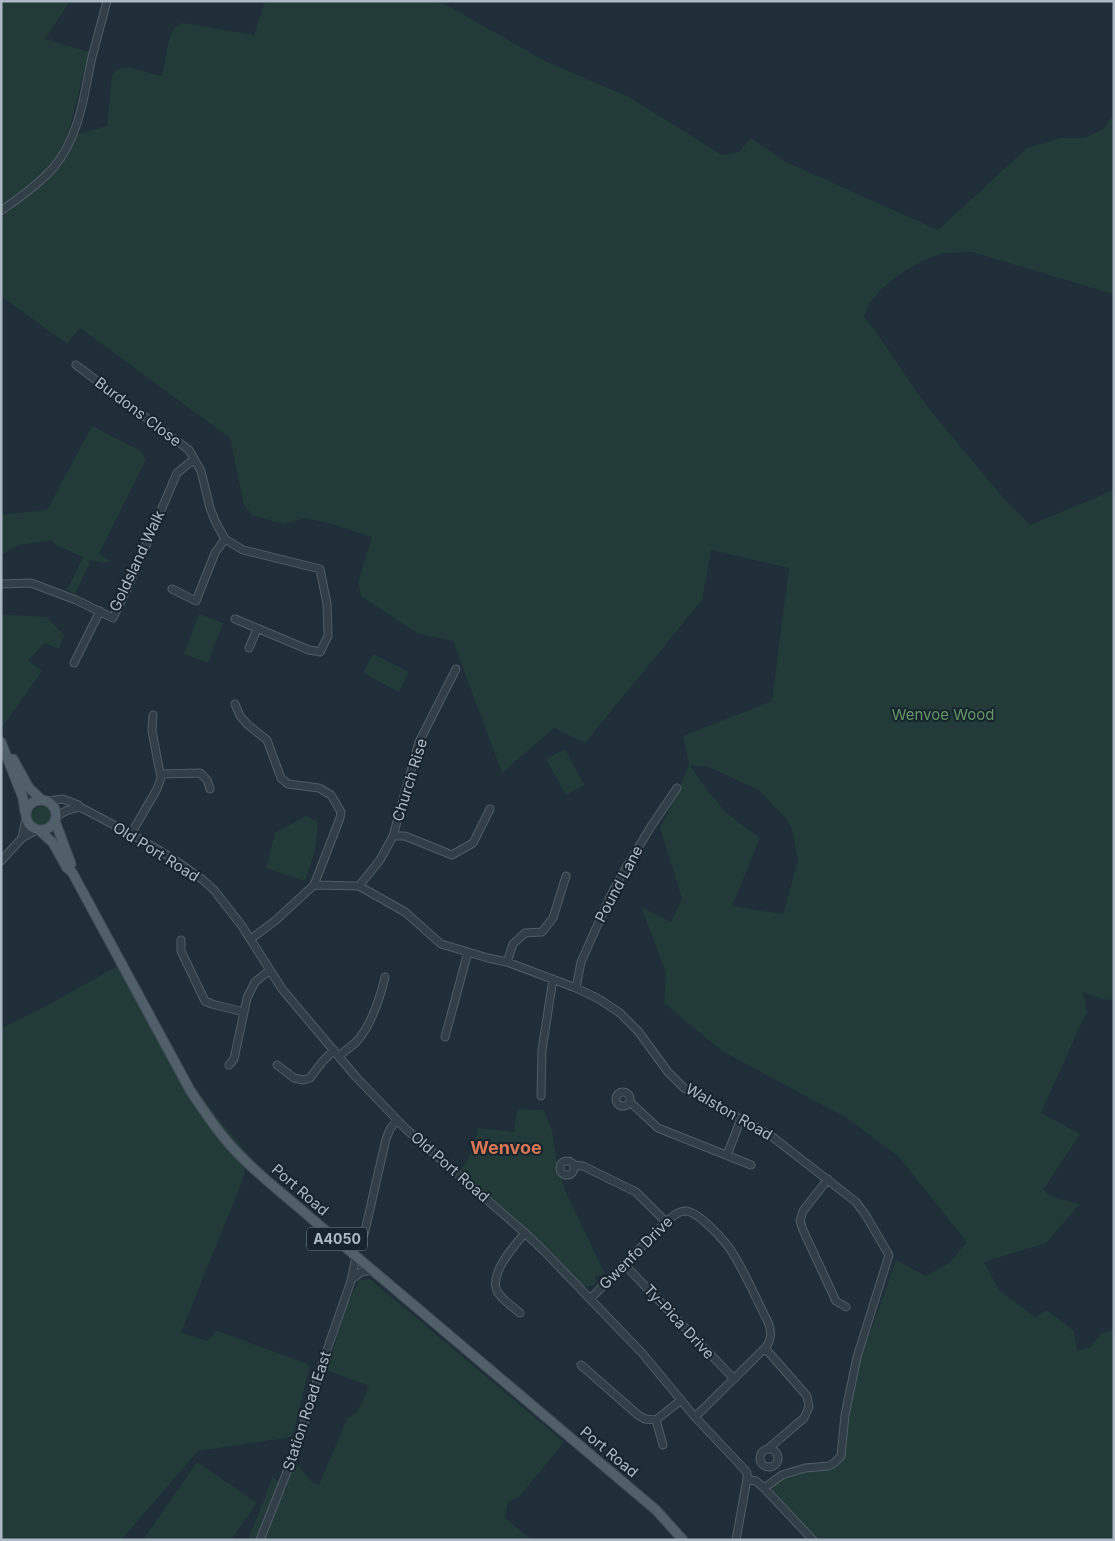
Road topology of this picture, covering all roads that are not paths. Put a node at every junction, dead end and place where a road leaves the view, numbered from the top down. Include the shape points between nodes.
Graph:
1 (107, 1) edge
2 (1, 211) edge
3 (76, 364) dead end
4 (194, 459) junction
5 (225, 539) junction
6 (1, 584) edge
7 (172, 589) dead end
8 (100, 611) junction
9 (235, 619) dead end
10 (258, 629) junction
11 (249, 648) dead end
12 (74, 662) dead end
13 (456, 669) dead end
14 (235, 704) dead end
15 (153, 714) dead end
16 (1, 742) edge
17 (6, 751) junction
18 (161, 774) junction
19 (677, 788) dead end
20 (210, 789) dead end
21 (45, 800) junction
22 (80, 808) junction
23 (490, 809) dead end
24 (26, 817) junction
25 (56, 820) junction
26 (38, 830) junction
27 (131, 834) junction
28 (393, 836) junction
29 (22, 838) junction
30 (1, 862) edge
31 (72, 872) junction
32 (566, 876) dead end
33 (314, 885) junction
34 (359, 886) junction
35 (251, 939) junction
36 (181, 940) dead end
37 (468, 952) junction
38 (507, 962) junction
39 (269, 971) junction
40 (385, 976) dead end
41 (553, 979) junction
42 (576, 988) junction
43 (243, 1012) junction
44 (444, 1037) dead end
45 (337, 1053) junction
46 (229, 1065) dead end
47 (277, 1065) dead end
48 (541, 1096) dead end
49 (630, 1102) dead end
50 (741, 1119) junction
51 (397, 1120) junction
52 (727, 1155) junction
53 (574, 1165) dead end
54 (751, 1165) dead end
55 (828, 1179) junction
56 (666, 1222) junction
57 (525, 1233) junction
58 (364, 1235) dead end
59 (356, 1256) junction
60 (624, 1264) junction
61 (373, 1270) junction
62 (351, 1281) junction
63 (590, 1299) junction
64 (846, 1307) dead end
65 (520, 1313) dead end
66 (765, 1348) junction
67 (581, 1365) dead end
68 (734, 1379) junction
69 (681, 1400) junction
70 (695, 1417) junction
71 (656, 1420) junction
72 (664, 1445) dead end
73 (769, 1448) dead end
74 (747, 1479) junction
75 (764, 1488) junction
76 (260, 1540) edge
77 (683, 1540) edge
78 (736, 1540) edge
79 (813, 1540) edge

1 - 2 street via 83,105 71,138 54,166 40,181
3 - 4 street, Burdons Close via 188,450
4 - 5 street, Burdons Close via 201,471 215,521
4 - 8 street, Goldsland Walk via 177,473 113,618
5 - 7 street via 215,553 196,601
5 - 10 street via 243,550 320,569 327,604 328,636 320,652
6 - 8 street, Goldsland Walk via 31,583
8 - 12 street
9 - 10 street
10 - 11 street
13 - 28 street, Church Rise via 420,742
14 - 33 street via 248,725 268,740 281,778 288,784 319,788 331,795 341,812
15 - 18 street via 152,731
16 - 17 main road, Port Road / A4050
17 - 21 main road, Port Road / A4050 via 29,788
17 - 24 main road, Port Road / A4050 via 23,798
18 - 20 street via 200,773
18 - 27 street via 157,789
19 - 42 street, Pound Lane via 610,897 581,962
21 - 22 street, Old Port Road via 63,800
21 - 24 main road via 29,805
21 - 25 main road, Port Road / A4050 via 55,808
22 - 25 street via 68,809
22 - 27 street, Old Port Road
23 - 28 street via 473,843 452,855 405,836
24 - 26 main road, Port Road / A4050 via 29,825
24 - 29 street
25 - 26 main road via 49,829
25 - 31 main road, Port Road / A4050
26 - 29 street
26 - 31 main road, Port Road / A4050 via 53,844
27 - 35 street, Old Port Road via 204,880
28 - 34 street, Church Rise via 380,860
29 - 30 street
31 - 59 main road, Port Road / A4050 via 206,1113 244,1158
32 - 38 street via 553,918 542,932 524,933 514,944
33 - 34 street, Walston Road
33 - 35 street
34 - 37 street, Walston Road via 405,912 441,944
35 - 39 street, Old Port Road
36 - 43 street via 181,951 205,1000
37 - 38 street, Walston Road
37 - 44 street
38 - 41 street, Walston Road
39 - 43 street via 255,982
39 - 45 street, Old Port Road
40 - 45 street via 368,1024 357,1040
41 - 42 street, Walston Road
41 - 48 street via 542,1050
42 - 50 street, Walston Road via 620,1013 638,1030 668,1072 684,1088
43 - 46 street via 234,1059
45 - 47 street via 322,1062 310,1078 303,1080 294,1078
45 - 51 street, Old Port Road
49 - 52 street via 658,1128
50 - 52 street
50 - 55 street, Walston Road via 770,1135
51 - 57 street, Old Port Road
51 - 58 street via 386,1139
52 - 54 street
53 - 56 street via 583,1166 636,1192
55 - 64 street via 803,1211 800,1221 836,1301
55 - 75 street, Walston Road via 860,1206 889,1255 857,1358 840,1456 834,1464 782,1475
56 - 60 street, Gwenfo Drive
56 - 66 street, Gwenfo Drive via 679,1212 694,1213 730,1250 770,1327 769,1342
57 - 63 street, Old Port Road
57 - 65 street via 500,1267 495,1285
59 - 61 main road, Port Road / A4050
59 - 62 street, Station Road East
60 - 63 street, Gwenfo Drive
60 - 68 street, Ty-Pica Drive
61 - 62 street via 361,1272
61 - 77 main road, Port Road / A4050 via 656,1510
62 - 76 street, Station Road East via 298,1444
63 - 69 street, Old Port Road
66 - 68 street
66 - 73 street via 807,1396 809,1407 804,1418
67 - 71 street via 638,1415
68 - 70 street
69 - 70 street, Old Port Road
69 - 71 street
70 - 74 street, Old Port Road via 747,1473
71 - 72 street
74 - 75 street, Old Port Road
74 - 78 street
75 - 79 street, Old Port Road

